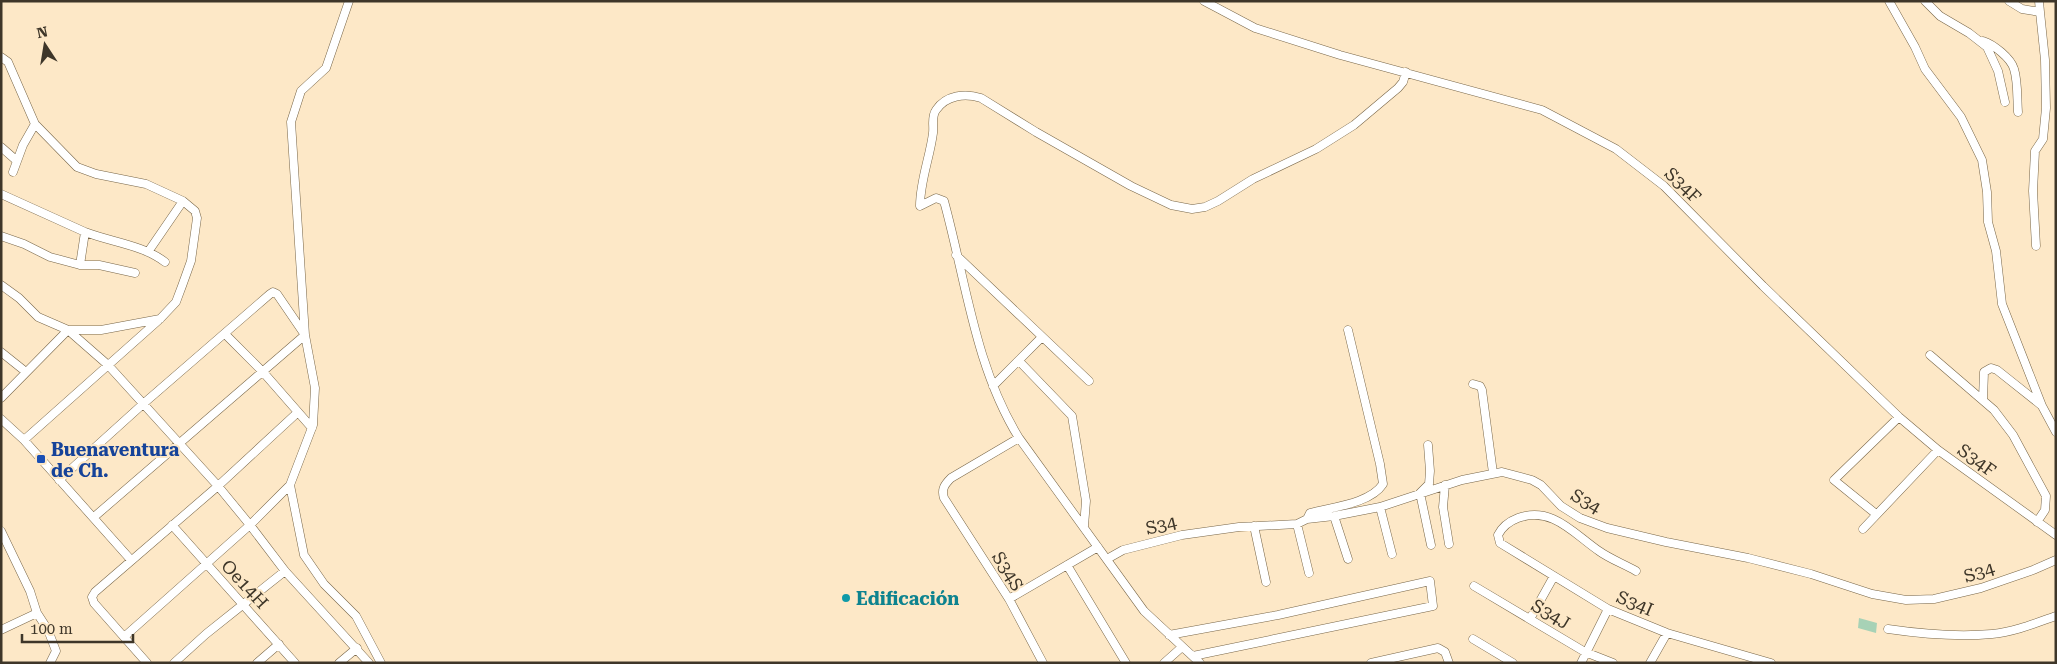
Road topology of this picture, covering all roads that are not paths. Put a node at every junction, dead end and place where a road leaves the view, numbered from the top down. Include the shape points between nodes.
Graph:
1 (350, 1) edge
2 (1204, 1) edge
3 (1888, 1) edge
4 (1926, 1) edge
5 (2008, 1) edge
6 (2039, 1) edge
7 (2040, 12) junction
8 (1978, 41) junction
9 (1, 57) edge
10 (1406, 72) junction
11 (2005, 102) dead end
12 (2018, 112) dead end
13 (35, 124) junction
14 (1, 147) edge
15 (17, 161) junction
16 (13, 172) dead end
17 (1, 194) edge
18 (183, 201) junction
19 (84, 232) junction
20 (1, 236) edge
21 (2036, 246) dead end
22 (148, 252) junction
23 (956, 255) junction
24 (165, 262) dead end
25 (80, 265) junction
26 (135, 273) dead end
27 (1, 285) edge
28 (160, 320) junction
29 (68, 330) junction
30 (1348, 330) dead end
31 (225, 334) junction
32 (305, 335) junction
33 (1042, 337) junction
34 (1, 352) edge
35 (1930, 355) dead end
36 (1019, 360) junction
37 (108, 365) junction
38 (26, 372) junction
39 (263, 372) junction
40 (1089, 381) dead end
41 (1473, 384) dead end
42 (993, 386) junction
43 (1, 398) edge
44 (1983, 399) junction
45 (143, 404) junction
46 (2042, 406) junction
47 (297, 413) junction
48 (1898, 418) junction
49 (1, 420) edge
50 (312, 428) junction
51 (2056, 432) edge
52 (1019, 438) junction
53 (24, 440) junction
54 (179, 444) junction
55 (1428, 445) dead end
56 (1938, 450) junction
57 (1493, 473) junction
58 (60, 480) junction
59 (290, 485) junction
60 (1445, 485) junction
61 (218, 486) junction
62 (1420, 493) junction
63 (1380, 507) junction
64 (1876, 514) junction
65 (1334, 516) junction
66 (94, 517) junction
67 (1307, 519) junction
68 (2037, 522) junction
69 (1297, 524) junction
70 (172, 525) junction
71 (250, 525) junction
72 (1084, 526) junction
73 (1254, 526) junction
74 (1863, 529) dead end
75 (1, 531) edge
76 (2056, 535) edge
77 (1449, 544) dead end
78 (1431, 545) dead end
79 (1098, 547) junction
80 (1392, 554) dead end
81 (1107, 559) junction
82 (1348, 559) dead end
83 (131, 560) junction
84 (2056, 560) edge
85 (206, 564) junction
86 (1067, 565) junction
87 (1636, 571) dead end
88 (284, 572) junction
89 (1309, 573) dead end
90 (1554, 576) junction
91 (1266, 582) dead end
92 (1474, 586) dead end
93 (1009, 600) junction
94 (244, 604) junction
95 (1608, 609) junction
96 (37, 613) junction
97 (2056, 616) edge
98 (1530, 619) junction
99 (1888, 629) dead end
100 (1, 630) edge
101 (1667, 633) junction
102 (1169, 635) junction
103 (124, 637) junction
104 (1473, 639) dead end
105 (279, 644) junction
106 (1182, 646) junction
107 (357, 648) junction
108 (1585, 652) junction
109 (1193, 656) junction
110 (50, 663) edge
111 (147, 663) edge
112 (174, 663) edge
113 (257, 663) edge
114 (295, 663) edge
115 (340, 663) edge
116 (369, 663) edge
117 (381, 663) edge
118 (1042, 663) edge
119 (1126, 663) edge
120 (1164, 663) edge
121 (1200, 663) edge
122 (1371, 663) edge
123 (1449, 663) edge
124 (1513, 663) edge
125 (1581, 663) edge
126 (1613, 663) edge
127 (1650, 663) edge
128 (1770, 663) edge

1 - 32 street via 326,68 301,90 291,122
2 - 10 street, S34F via 1255,28
3 - 46 street via 1925,69 1961,117 1982,160 1988,222 1996,251 2002,304
4 - 8 street via 1940,16
5 - 7 street via 2022,9
6 - 7 street
7 - 21 street via 2046,108 2043,139 2035,151
8 - 11 street via 1986,47 1998,71
8 - 12 street via 1990,43 2014,68
9 - 13 street via 8,62
10 - 23 street via 1404,82 1354,125 1218,201 1192,209 1171,205 1131,186 981,98 964,95 949,99 934,112 920,206 936,198 944,202
10 - 48 street, S34F via 1542,110 1616,149 1664,186
13 - 15 street
13 - 18 street via 77,166 96,174 146,184
14 - 15 street
15 - 16 street
17 - 19 street
18 - 22 street
18 - 28 street via 198,218 192,254 176,302
19 - 22 street
19 - 25 street
20 - 25 street via 50,257
22 - 24 street
23 - 33 street
23 - 42 street
25 - 26 street via 99,265
27 - 29 street via 38,317
28 - 29 street via 101,330
28 - 37 street
29 - 37 street
29 - 38 street
30 - 67 street via 1383,484 1363,498 1337,508 1310,513
31 - 32 street via 273,292
31 - 39 street
31 - 45 street
32 - 39 street
32 - 50 street via 314,388
33 - 36 street
33 - 40 street
34 - 38 street
35 - 44 street
36 - 42 street
36 - 72 street via 1072,416 1086,501
37 - 45 street
37 - 53 street
38 - 43 street
39 - 47 street
39 - 54 street
41 - 57 street via 1482,390
42 - 52 street
44 - 46 street via 1984,372 1991,368
44 - 68 street via 2013,435 2044,493 2046,508
45 - 54 street
45 - 58 street
46 - 51 street
47 - 50 street
47 - 61 street
48 - 56 street, S34F
48 - 64 street via 1834,480
49 - 53 street
50 - 59 street
52 - 72 street
52 - 93 street, S34S via 951,478 944,486 944,498
53 - 58 street
54 - 61 street
54 - 66 street
55 - 62 street via 1428,484
56 - 64 street
56 - 68 street, S34F
57 - 60 street, S34
57 - 84 street, S34 via 1509,473 1532,480 1561,506 1580,518 1607,528 1748,558 1900,599 1927,600 1949,596 2026,573
58 - 66 street
59 - 71 street
59 - 117 street via 304,555 324,584 356,616
60 - 62 street, S34
60 - 77 street via 1443,508
61 - 70 street
61 - 71 street
62 - 63 street, S34
62 - 78 street
63 - 65 street, S34
63 - 80 street
64 - 74 street
65 - 67 street, S34
65 - 82 street
66 - 83 street
67 - 69 street, S34
68 - 76 street, S34F
69 - 73 street, S34
69 - 89 street
70 - 83 street
70 - 85 street, Oe14H
71 - 85 street
71 - 88 street
72 - 79 street
73 - 81 street, S34 via 1182,535 1122,550
73 - 91 street
75 - 96 street
79 - 81 street
79 - 86 street
81 - 102 street via 1144,611
83 - 103 street via 92,597
85 - 94 street, Oe14H
85 - 103 street
86 - 93 street
86 - 119 street
87 - 90 street, S34I via 1605,555 1548,515 1514,520 1499,532 1500,543
88 - 94 street
88 - 107 street
90 - 95 street, S34I
90 - 98 street
92 - 98 street, S34J
93 - 118 street, S34S
94 - 105 street, Oe14H
94 - 112 street
95 - 101 street, S34I
95 - 108 street
96 - 100 street
96 - 110 street via 56,650
97 - 99 street via 1993,634 1925,634
98 - 108 street, S34J
101 - 127 street
101 - 128 street, S34I
102 - 106 street
102 - 109 street via 1430,581 1433,606
103 - 111 street
104 - 124 street
105 - 113 street
105 - 114 street, Oe14H
106 - 109 street
106 - 120 street
107 - 115 street
107 - 116 street
108 - 125 street
108 - 126 street, S34J
109 - 121 street
122 - 123 street via 1438,648 1445,652

